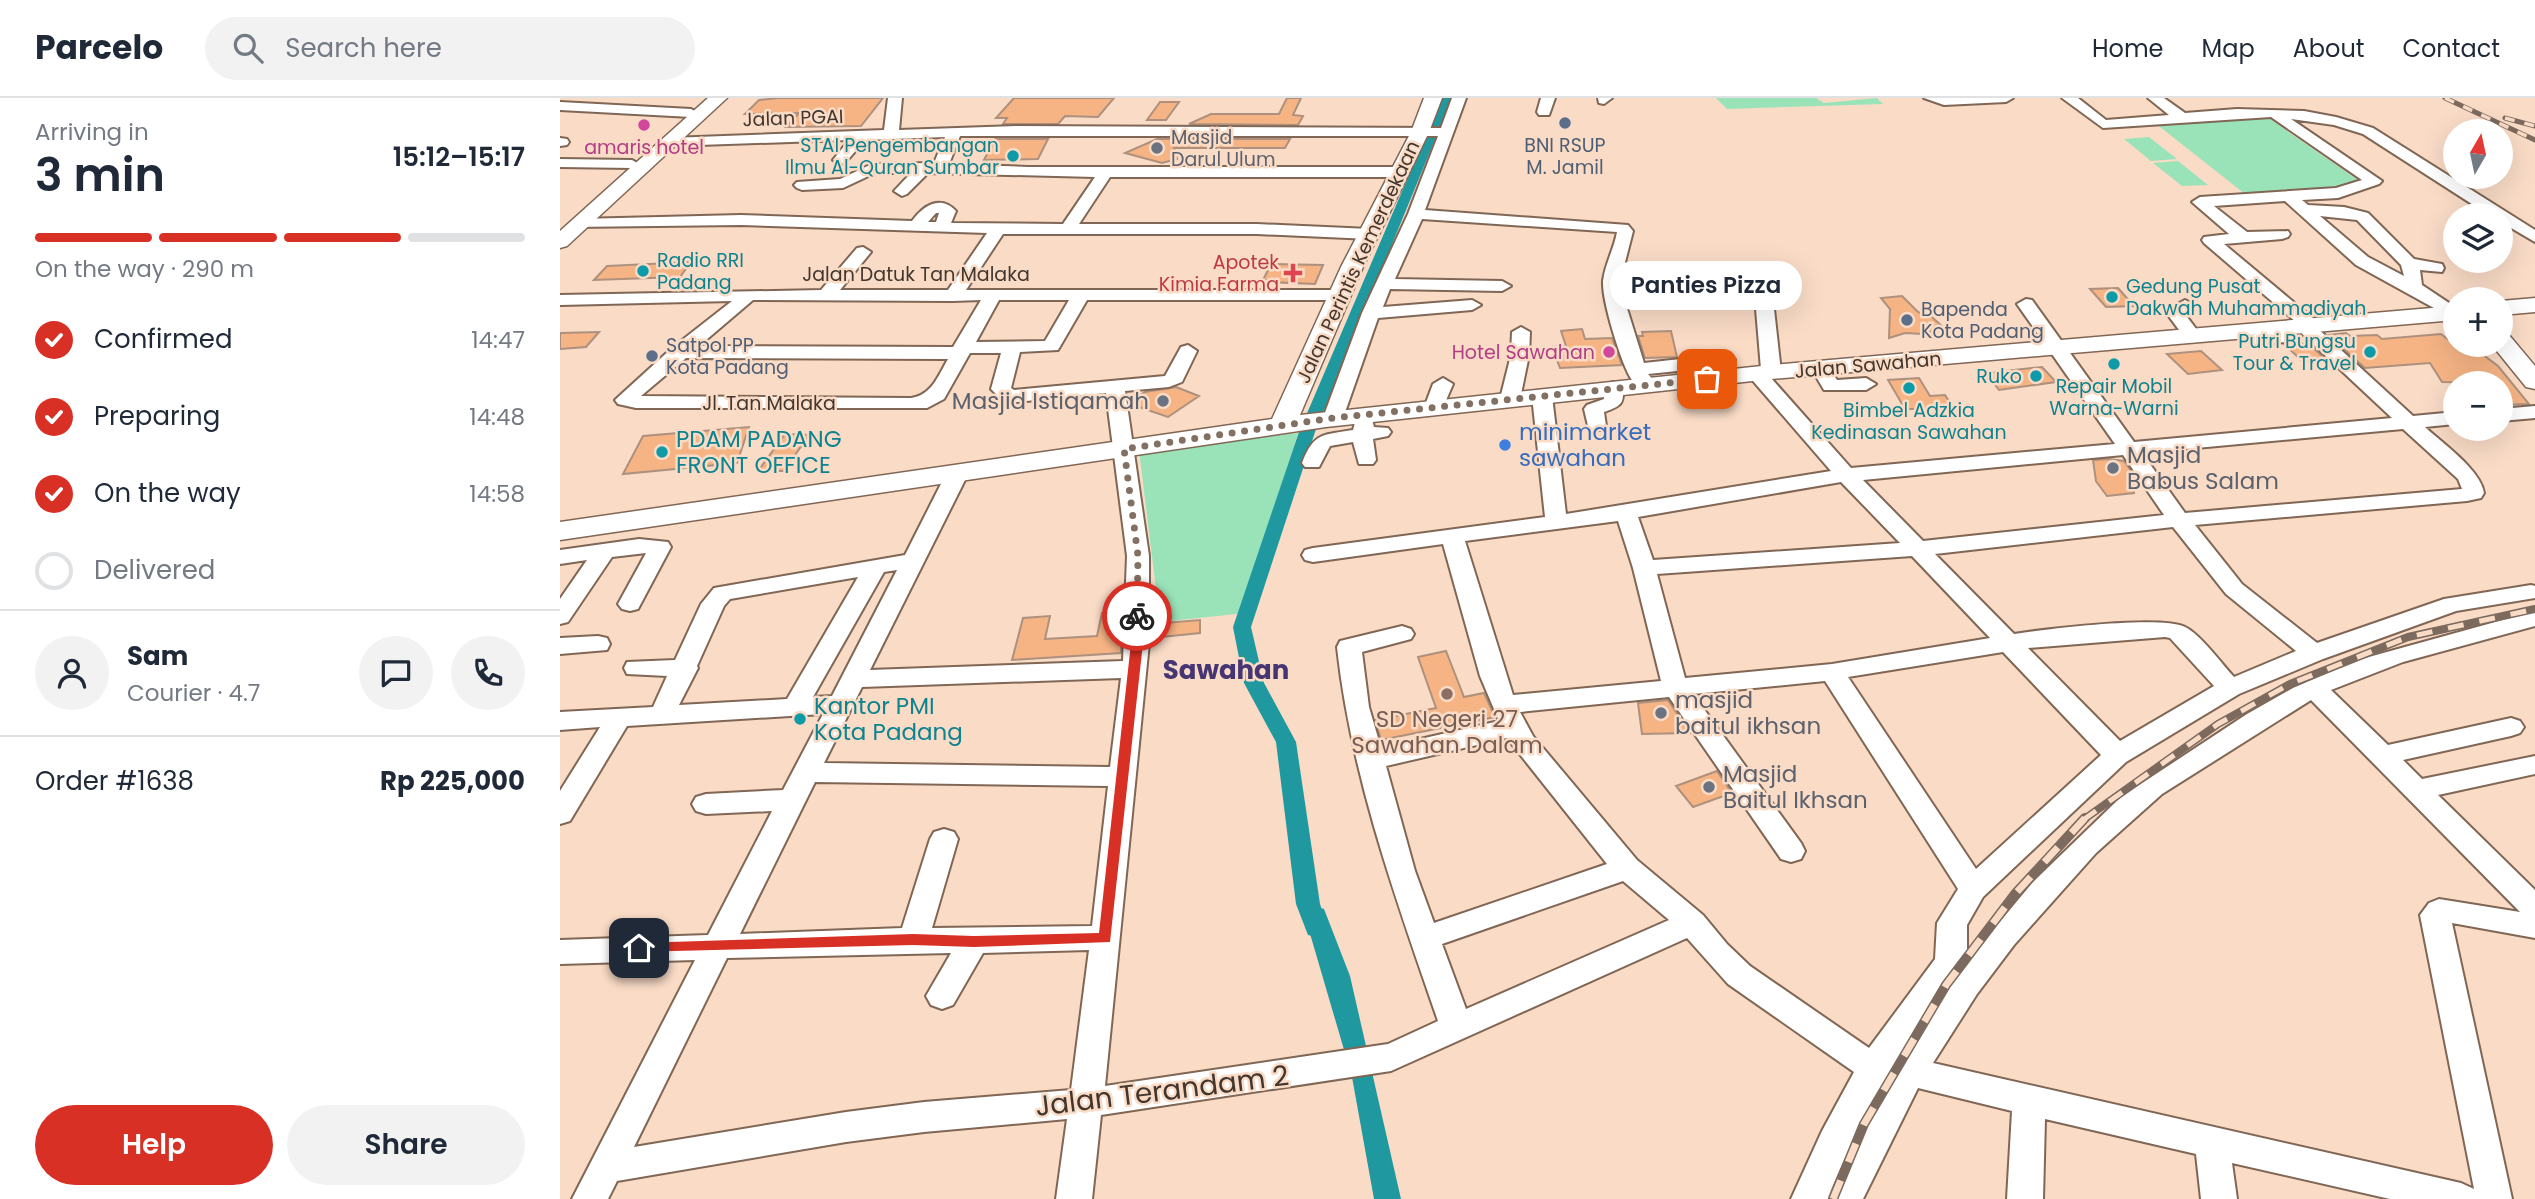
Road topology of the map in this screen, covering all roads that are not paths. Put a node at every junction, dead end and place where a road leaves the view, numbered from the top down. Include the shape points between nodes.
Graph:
1 (718, 98) edge
2 (895, 98) edge
3 (1433, 98) edge
4 (1459, 98) edge
5 (1931, 98) edge
6 (1999, 98) edge
7 (2006, 98) edge
8 (2069, 98) edge
9 (2155, 98) edge
10 (2250, 98) edge
11 (698, 105) edge
12 (560, 106) edge
13 (2273, 113) junction
14 (2184, 119) junction
15 (954, 132) junction
16 (891, 134) junction
17 (1432, 134) junction
18 (861, 135) junction
19 (670, 142) junction
20 (839, 160) dead end
21 (560, 163) edge
22 (632, 164) junction
23 (932, 168) junction
24 (1106, 171) junction
25 (1399, 172) junction
26 (576, 178) dead end
27 (615, 178) junction
28 (802, 185) dead end
29 (2287, 195) junction
30 (2482, 203) edge
31 (765, 205) dead end
32 (2304, 210) junction
33 (1416, 214) junction
34 (781, 218) dead end
35 (744, 219) junction
36 (1371, 222) junction
37 (2513, 223) edge
38 (887, 225) junction
39 (569, 226) edge
40 (1068, 228) junction
41 (999, 229) junction
42 (1210, 229) junction
43 (1346, 232) junction
44 (2282, 234) dead end
45 (1309, 237) dead end
46 (2243, 237) junction
47 (2535, 237) edge
48 (560, 242) edge
49 (1201, 244) dead end
50 (2395, 247) junction
51 (2346, 248) junction
52 (863, 252) dead end
53 (2409, 263) junction
54 (2436, 268) dead end
55 (1386, 284) junction
56 (1502, 286) dead end
57 (2413, 287) junction
58 (749, 295) junction
59 (826, 295) junction
60 (993, 295) junction
61 (1081, 295) junction
62 (1340, 295) junction
63 (953, 296) junction
64 (560, 300) edge
65 (1472, 304) dead end
66 (2026, 304) dead end
67 (2185, 305) dead end
68 (2535, 305) edge
69 (2443, 307) edge
70 (2513, 307) edge
71 (1765, 309) dead end
72 (2443, 315) edge
73 (1370, 319) junction
74 (2300, 329) junction
75 (1521, 332) dead end
76 (2190, 334) junction
77 (2058, 347) junction
78 (1012, 348) junction
79 (961, 351) junction
80 (1188, 351) dead end
81 (679, 352) junction
82 (2513, 355) edge
83 (1726, 360) dead end
84 (1820, 368) junction
85 (1764, 373) junction
86 (1642, 377) junction
87 (2535, 382) edge
88 (1443, 384) dead end
89 (1866, 384) dead end
90 (1115, 386) junction
91 (1613, 388) junction
92 (1542, 396) junction
93 (1510, 399) junction
94 (1434, 408) junction
95 (2535, 412) edge
96 (2513, 414) edge
97 (1329, 419) junction
98 (2443, 419) edge
99 (2407, 422) junction
100 (1287, 425) junction
101 (1596, 426) dead end
102 (1369, 427) junction
103 (2129, 448) junction
104 (1124, 449) junction
105 (1366, 460) dead end
106 (1312, 463) dead end
107 (957, 474) junction
108 (1846, 475) junction
109 (1626, 513) junction
110 (2179, 520) junction
111 (1556, 521) junction
112 (560, 531) edge
113 (1452, 535) junction
114 (1916, 549) junction
115 (605, 550) junction
116 (1313, 555) dead end
117 (560, 557) edge
118 (914, 560) junction
119 (874, 567) junction
120 (1644, 568) junction
121 (630, 604) dead end
122 (2533, 605) edge
123 (560, 617) edge
124 (1402, 634) dead end
125 (2009, 643) junction
126 (598, 644) dead end
127 (560, 646) edge
128 (2314, 653) junction
129 (636, 668) dead end
130 (686, 668) junction
131 (1132, 669) junction
132 (1832, 672) junction
133 (1675, 687) junction
134 (2230, 688) junction
135 (2314, 688) junction
136 (847, 691) junction
137 (795, 707) junction
138 (662, 715) junction
139 (619, 716) junction
140 (1509, 716) junction
141 (560, 721) edge
142 (2511, 727) dead end
143 (2117, 755) junction
144 (2381, 756) junction
145 (1370, 760) junction
146 (2535, 765) edge
147 (806, 772) junction
148 (1123, 777) junction
149 (2414, 790) junction
150 (791, 800) junction
151 (706, 804) dead end
152 (560, 814) edge
153 (944, 839) dead end
154 (1791, 850) dead end
155 (1627, 868) junction
156 (1973, 889) junction
157 (2535, 908) edge
158 (1692, 923) junction
159 (2535, 926) edge
160 (1105, 938) junction
161 (1424, 938) junction
162 (913, 940) junction
163 (974, 942) junction
164 (719, 945) junction
165 (560, 952) edge
166 (942, 996) dead end
167 (1457, 1029) junction
168 (1873, 1068) junction
169 (1911, 1072) junction
170 (2029, 1101) junction
171 (1087, 1103) junction
172 (2212, 1142) junction
173 (606, 1167) junction
174 (590, 1199) edge
175 (1074, 1199) edge
176 (1809, 1199) edge
177 (1845, 1199) edge
178 (2025, 1199) edge
179 (2218, 1199) edge
180 (2460, 1199) edge
181 (2494, 1199) edge

1 - 19 main road
2 - 16 street
3 - 17 main road, Jalan Perintis Kemerdekaan
4 - 17 street
5 - 6 street
6 - 7 street
8 - 14 street via 2103,124
9 - 14 street
10 - 13 street
11 - 12 street
11 - 22 main road
13 - 14 street
13 - 29 street via 2374,181 2338,193
13 - 30 street via 2350,124 2368,131
15 - 16 street, Jalan PGAI
15 - 17 street, Jalan PGAI via 1251,138
15 - 23 street
16 - 18 street, Jalan PGAI
17 - 25 main road, Jalan Perintis Kemerdekaan
17 - 33 street
18 - 19 street, Jalan PGAI
18 - 20 street
19 - 39 main road
21 - 22 street
22 - 27 main road
23 - 24 street
23 - 28 street via 872,169 843,183
23 - 38 street via 902,196
24 - 25 street
24 - 40 street
25 - 36 main road, Jalan Perintis Kemerdekaan
26 - 27 street
27 - 39 main road
29 - 32 street
29 - 46 street via 2200,202
31 - 35 street
32 - 50 street via 2358,214
32 - 51 street
33 - 55 street
33 - 86 street via 1622,228 1624,239 1612,280 1614,297
34 - 35 street
35 - 38 street
35 - 39 street
36 - 43 street
36 - 62 main road, Jalan Perintis Kemerdekaan
37 - 47 street
38 - 41 street
39 - 48 main road
40 - 41 street
40 - 42 street via 1157,222
41 - 63 street
42 - 43 street
42 - 49 street
43 - 45 street via 1339,238
44 - 46 street
46 - 74 street via 2210,240
50 - 51 street
50 - 53 street
51 - 57 street
52 - 59 street
53 - 54 street
53 - 57 street
55 - 56 street
55 - 73 street
57 - 69 street
58 - 59 street, Jalan Datuk Tan Malaka
58 - 64 street, Jalan Datuk Tan Malaka
58 - 81 street, Jl. Tan Malaka
59 - 63 street, Jalan Datuk Tan Malaka
60 - 61 street, Jalan Datuk Tan Malaka
60 - 63 street, Jalan Datuk Tan Malaka
60 - 79 street, Jl. Tan Malaka
61 - 62 street, Jalan Datuk Tan Malaka
61 - 78 street via 1054,344
62 - 100 main road, Jalan Perintis Kemerdekaan
65 - 73 street via 1451,307 1446,320 1433,326
66 - 77 street
67 - 76 street via 2174,311
68 - 70 main road
71 - 85 street
72 - 74 main road, Jalan Sawahan
73 - 97 street
74 - 76 main road, Jalan Sawahan via 2246,339
74 - 99 street
75 - 93 street
76 - 77 main road, Jalan Sawahan
77 - 84 main road, Jalan Sawahan
77 - 103 street
78 - 79 street
78 - 90 street via 1002,389 1008,395
79 - 81 street
79 - 81 street, Jl. Tan Malaka via 937,395 920,404 625,400
80 - 90 street via 1172,380
82 - 87 main road
83 - 86 street
84 - 85 main road, Jalan Sawahan
84 - 89 street via 1831,386
85 - 86 main road, Jalan Sawahan
85 - 108 street
86 - 91 main road, Jalan Sawahan
88 - 94 street
90 - 104 street
91 - 92 main road, Jalan Sawahan
91 - 101 street via 1614,402 1594,410
92 - 93 main road, Jalan Sawahan
92 - 111 street
93 - 94 main road, Jalan Sawahan
94 - 102 main road, Jalan Sawahan
95 - 96 street
97 - 100 main road, Jalan Sawahan
97 - 102 main road, Jalan Sawahan
98 - 99 street
99 - 103 street
99 - 110 street via 2465,475 2473,493
100 - 104 main road, Jalan Sawahan
102 - 105 street
102 - 106 street via 1324,442
103 - 108 street
103 - 110 street
104 - 107 main road, Jalan Sawahan
104 - 131 street via 1138,556 1137,643
107 - 112 main road, Jalan Sawahan
107 - 118 street
108 - 109 street
108 - 114 street
109 - 111 street
109 - 120 street
110 - 114 street
110 - 128 street via 2234,589
111 - 113 street
113 - 116 street
113 - 140 street
114 - 120 street
114 - 125 street
115 - 117 street
115 - 121 street via 660,547
115 - 123 street
118 - 119 street
118 - 136 street
119 - 130 street via 722,593
119 - 137 street
120 - 133 street
122 - 128 street via 2452,604
122 - 135 street
124 - 145 street via 1349,647 1356,707
125 - 132 street
125 - 134 street via 2167,628 2179,633
125 - 143 street
126 - 127 street
128 - 134 street
129 - 130 street
130 - 138 street
131 - 136 street
131 - 148 street
132 - 133 street
132 - 156 street
133 - 140 street
133 - 154 street
134 - 143 street
135 - 144 street
135 - 169 street via 2158,783 2088,844 2003,934
136 - 137 street
136 - 147 street
137 - 138 street
138 - 139 street
139 - 141 street
139 - 152 street
140 - 145 street
140 - 155 street via 1522,741
142 - 144 street
143 - 156 street
144 - 149 street
145 - 161 street
146 - 149 street
147 - 148 street
147 - 150 street
148 - 160 street
149 - 157 street
150 - 151 street
150 - 164 street
153 - 162 street
155 - 158 street
155 - 161 street
156 - 168 street via 1952,923 1949,964
158 - 167 street, Jalan Terandam 2
158 - 168 street via 1739,975
159 - 181 street via 2448,911 2435,915
160 - 163 street
160 - 171 street
161 - 167 street
162 - 163 street
162 - 164 street
163 - 166 street
164 - 165 street
164 - 173 street
167 - 171 street, Jalan Terandam 2 via 1391,1057
168 - 176 street
169 - 170 street
169 - 177 street
170 - 172 street
170 - 178 street
171 - 173 street, Jalan Terandam 2 via 924,1116
171 - 175 street
172 - 179 street
172 - 180 street
173 - 174 street

